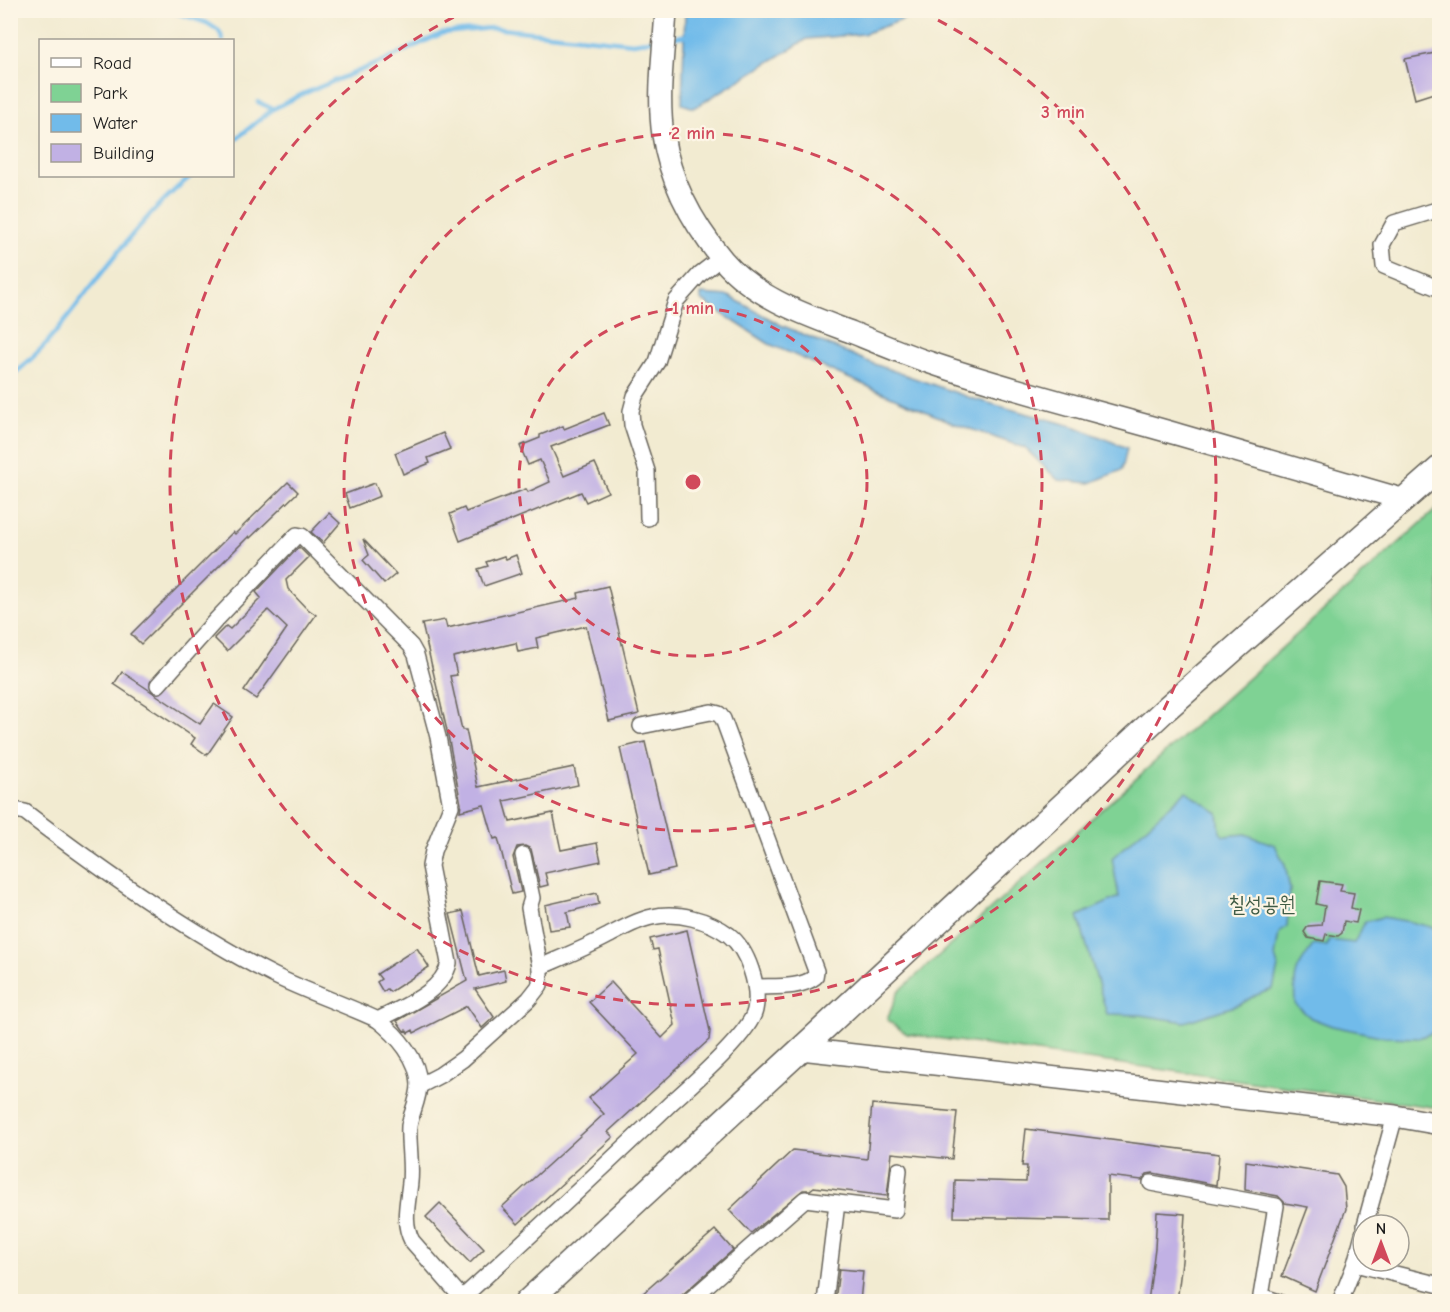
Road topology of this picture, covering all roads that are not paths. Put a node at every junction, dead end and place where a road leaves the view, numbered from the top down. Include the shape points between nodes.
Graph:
1 (666, 10) edge
2 (1440, 209) edge
3 (721, 258) junction
4 (1440, 289) edge
5 (1440, 468) edge
6 (1405, 500) junction
7 (648, 518) dead end
8 (158, 685) dead end
9 (641, 726) dead end
10 (10, 809) edge
11 (524, 855) dead end
12 (540, 967) junction
13 (756, 987) junction
14 (378, 1020) junction
15 (801, 1049) junction
16 (419, 1086) junction
17 (1395, 1116) junction
18 (1440, 1124) edge
19 (899, 1170) dead end
20 (1151, 1183) dead end
21 (837, 1203) junction
22 (1368, 1213) edge
23 (1351, 1273) edge
24 (1391, 1273) edge
25 (1440, 1285) edge
26 (462, 1300) edge
27 (527, 1302) edge
28 (688, 1302) edge
29 (825, 1302) edge
30 (1279, 1302) edge
31 (1340, 1302) edge

1 - 3 street via 661,84 667,154 683,200
2 - 4 street via 1394,223 1382,244 1384,266
3 - 6 street via 755,289 794,310 930,363
3 - 7 street via 676,301 657,362 635,396 632,425 646,471
5 - 6 main road
6 - 15 main road via 1166,710
8 - 14 street via 297,535 411,646 435,727 451,806 430,866 449,963 442,980
9 - 13 street via 711,712 723,719 816,971 815,977 801,985
10 - 14 street via 25,812 217,944 274,975
11 - 12 street
12 - 13 street via 651,916 672,915 705,922 730,936 740,948
12 - 16 street via 540,985 530,999 463,1059
13 - 26 street via 755,1010 743,1031
14 - 16 street via 400,1040 416,1068
15 - 17 street
15 - 27 main road
16 - 26 street via 409,1125 407,1232
17 - 18 street
17 - 22 street
19 - 21 street via 895,1209
20 - 30 street via 1276,1206 1261,1296
21 - 28 street via 805,1199
21 - 29 street
23 - 31 street
24 - 25 street

